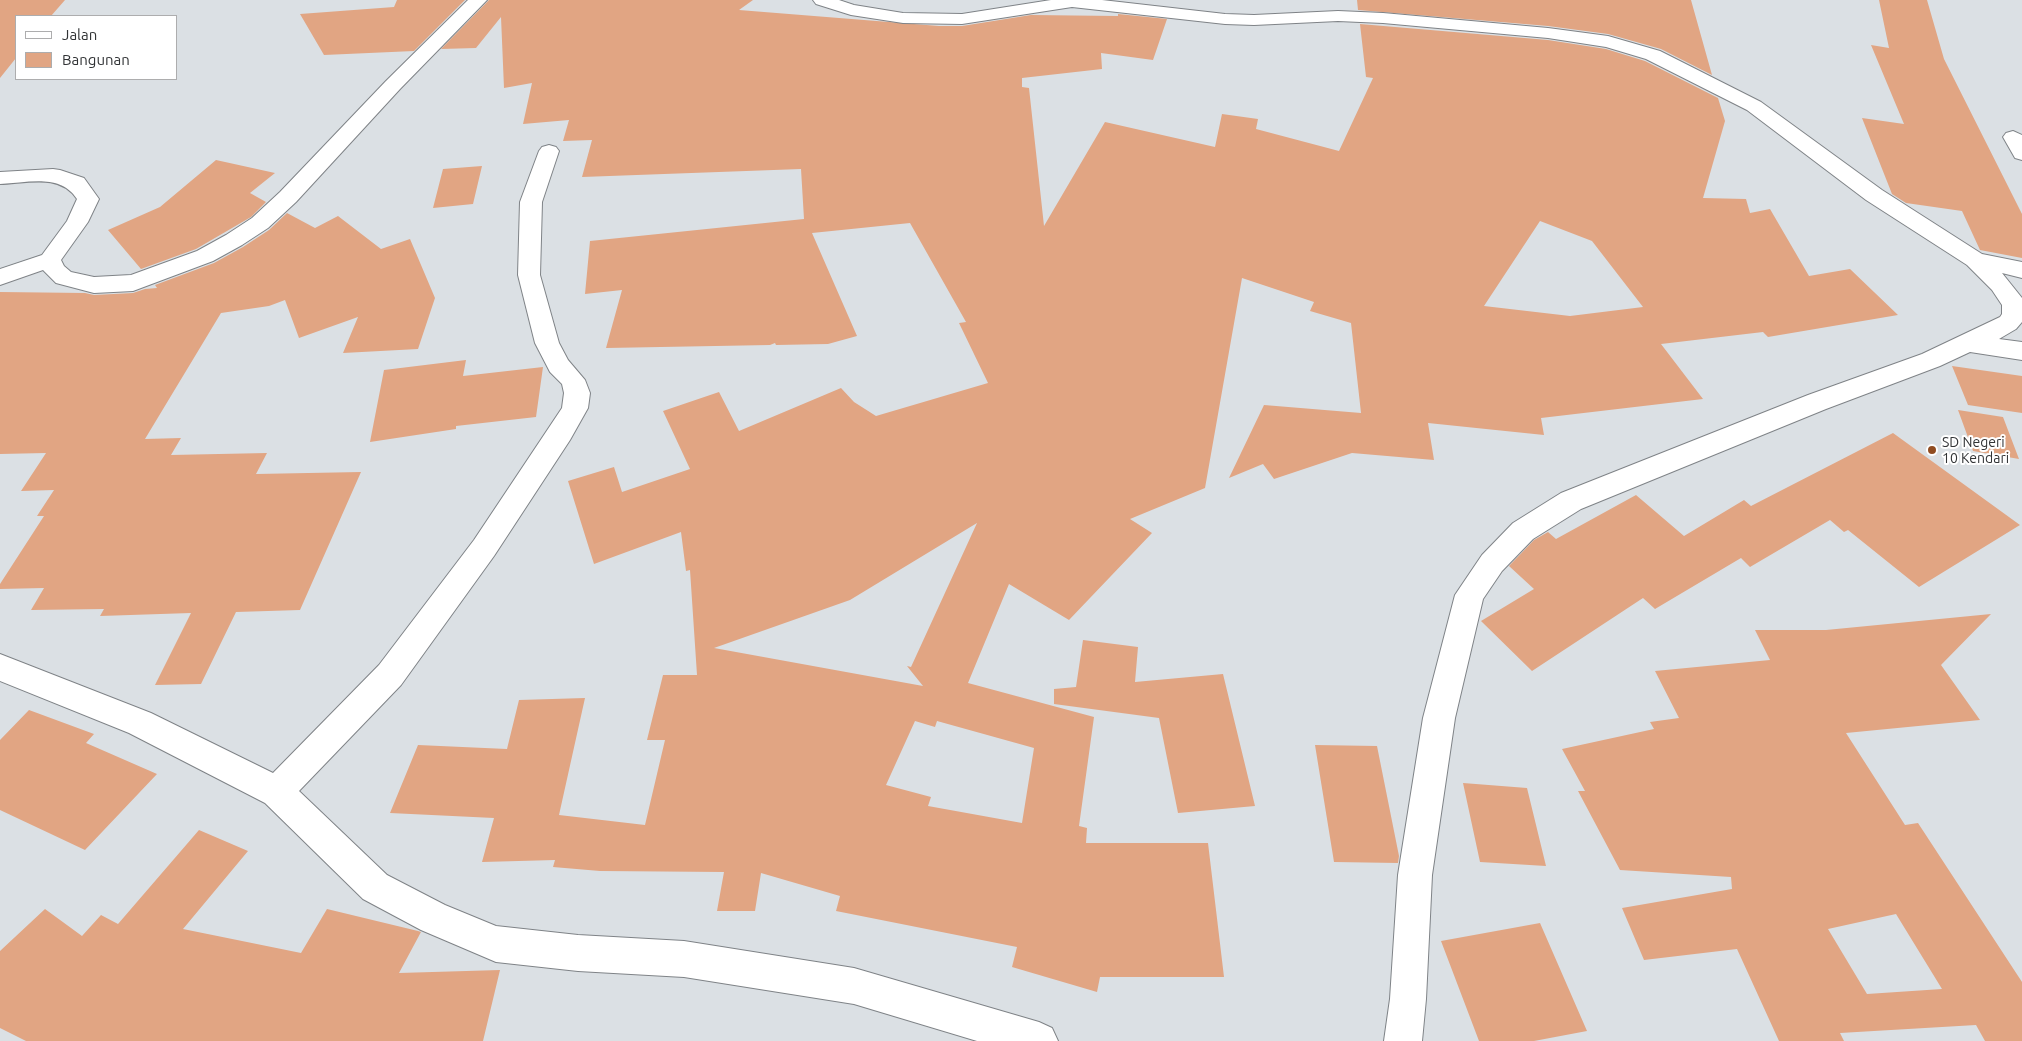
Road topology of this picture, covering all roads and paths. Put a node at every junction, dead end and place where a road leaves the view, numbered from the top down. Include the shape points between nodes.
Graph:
1 (478, 0) edge
2 (822, 0) edge
3 (888, 8) edge
4 (549, 151) dead end
5 (0, 178) edge
6 (50, 260) junction
7 (1975, 260) junction
8 (2022, 270) edge
9 (0, 277) edge
10 (1966, 343) junction
11 (2022, 351) edge
12 (0, 666) edge
13 (277, 792) junction
14 (1039, 1041) edge
15 (1403, 1041) edge

1 - 6 street via 392,85 288,197 260,223 234,240 205,256 133,283 94,285 64,278 54,270
2 - 3 street via 851,10
3 - 7 street via 903,18 962,19 1072,2 1225,19 1393,18 1608,42 1653,55 1754,106 1874,195
4 - 13 street via 532,202 529,275 547,343 559,366 573,380 577,393 575,408 484,548 390,674
5 - 6 street via 53,175 77,183 88,199 77,222
6 - 9 street
7 - 8 street
7 - 10 street via 2014,304 2014,316 2003,326
10 - 11 street
10 - 15 street via 1931,360 1571,501 1523,531 1492,563 1469,595 1439,718 1415,875
12 - 13 street via 140,723
13 - 14 street via 375,887 433,918 496,944 684,959 854,986

